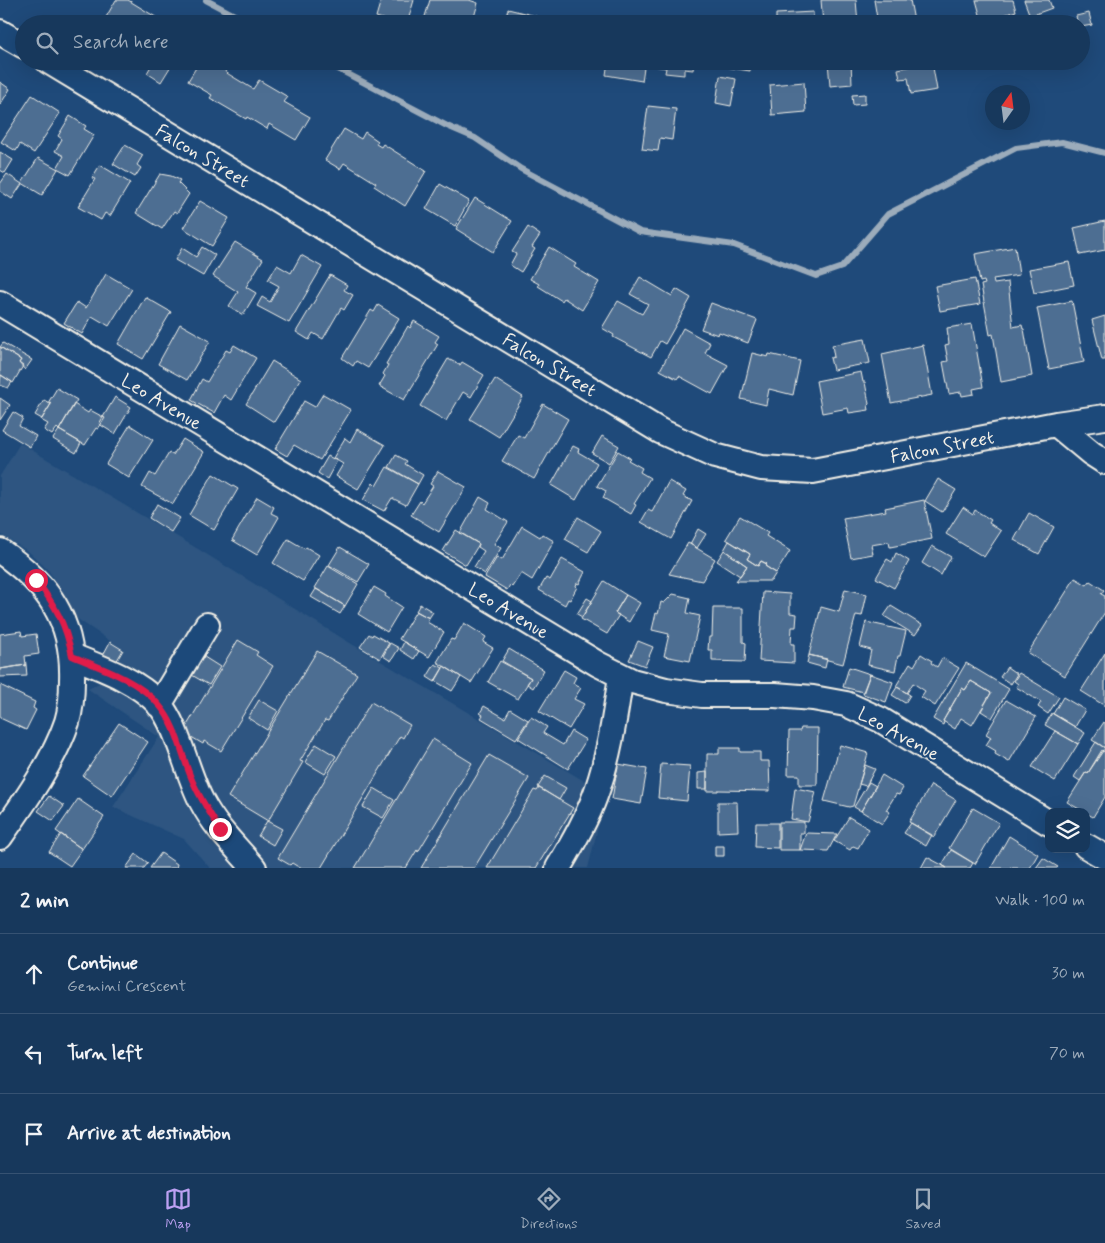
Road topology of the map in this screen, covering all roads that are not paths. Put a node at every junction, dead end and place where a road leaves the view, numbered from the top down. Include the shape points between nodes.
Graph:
1 (0, 32) edge
2 (15, 41) edge
3 (63, 70) edge
4 (0, 303) edge
5 (1105, 417) edge
6 (1056, 424) junction
7 (1105, 462) edge
8 (0, 551) edge
9 (207, 625) dead end
10 (72, 656) junction
11 (621, 676) junction
12 (159, 705) junction
13 (1045, 821) edge
14 (0, 837) edge
15 (1090, 848) edge
16 (1105, 857) edge
17 (254, 868) edge
18 (558, 868) edge

1 - 2 street
3 - 6 street, Falcon Street via 660,431 715,456 761,468 813,471
4 - 11 street, Leo Avenue
5 - 6 street, Falcon Street
6 - 7 street
8 - 10 street via 22,566 51,600 62,619
9 - 12 street
10 - 12 street via 130,682
10 - 14 street via 68,720 52,757
11 - 13 street, Leo Avenue via 666,690 702,695 813,698 846,704 881,720
11 - 18 street via 600,782
12 - 17 street via 173,727 202,803
15 - 16 street

